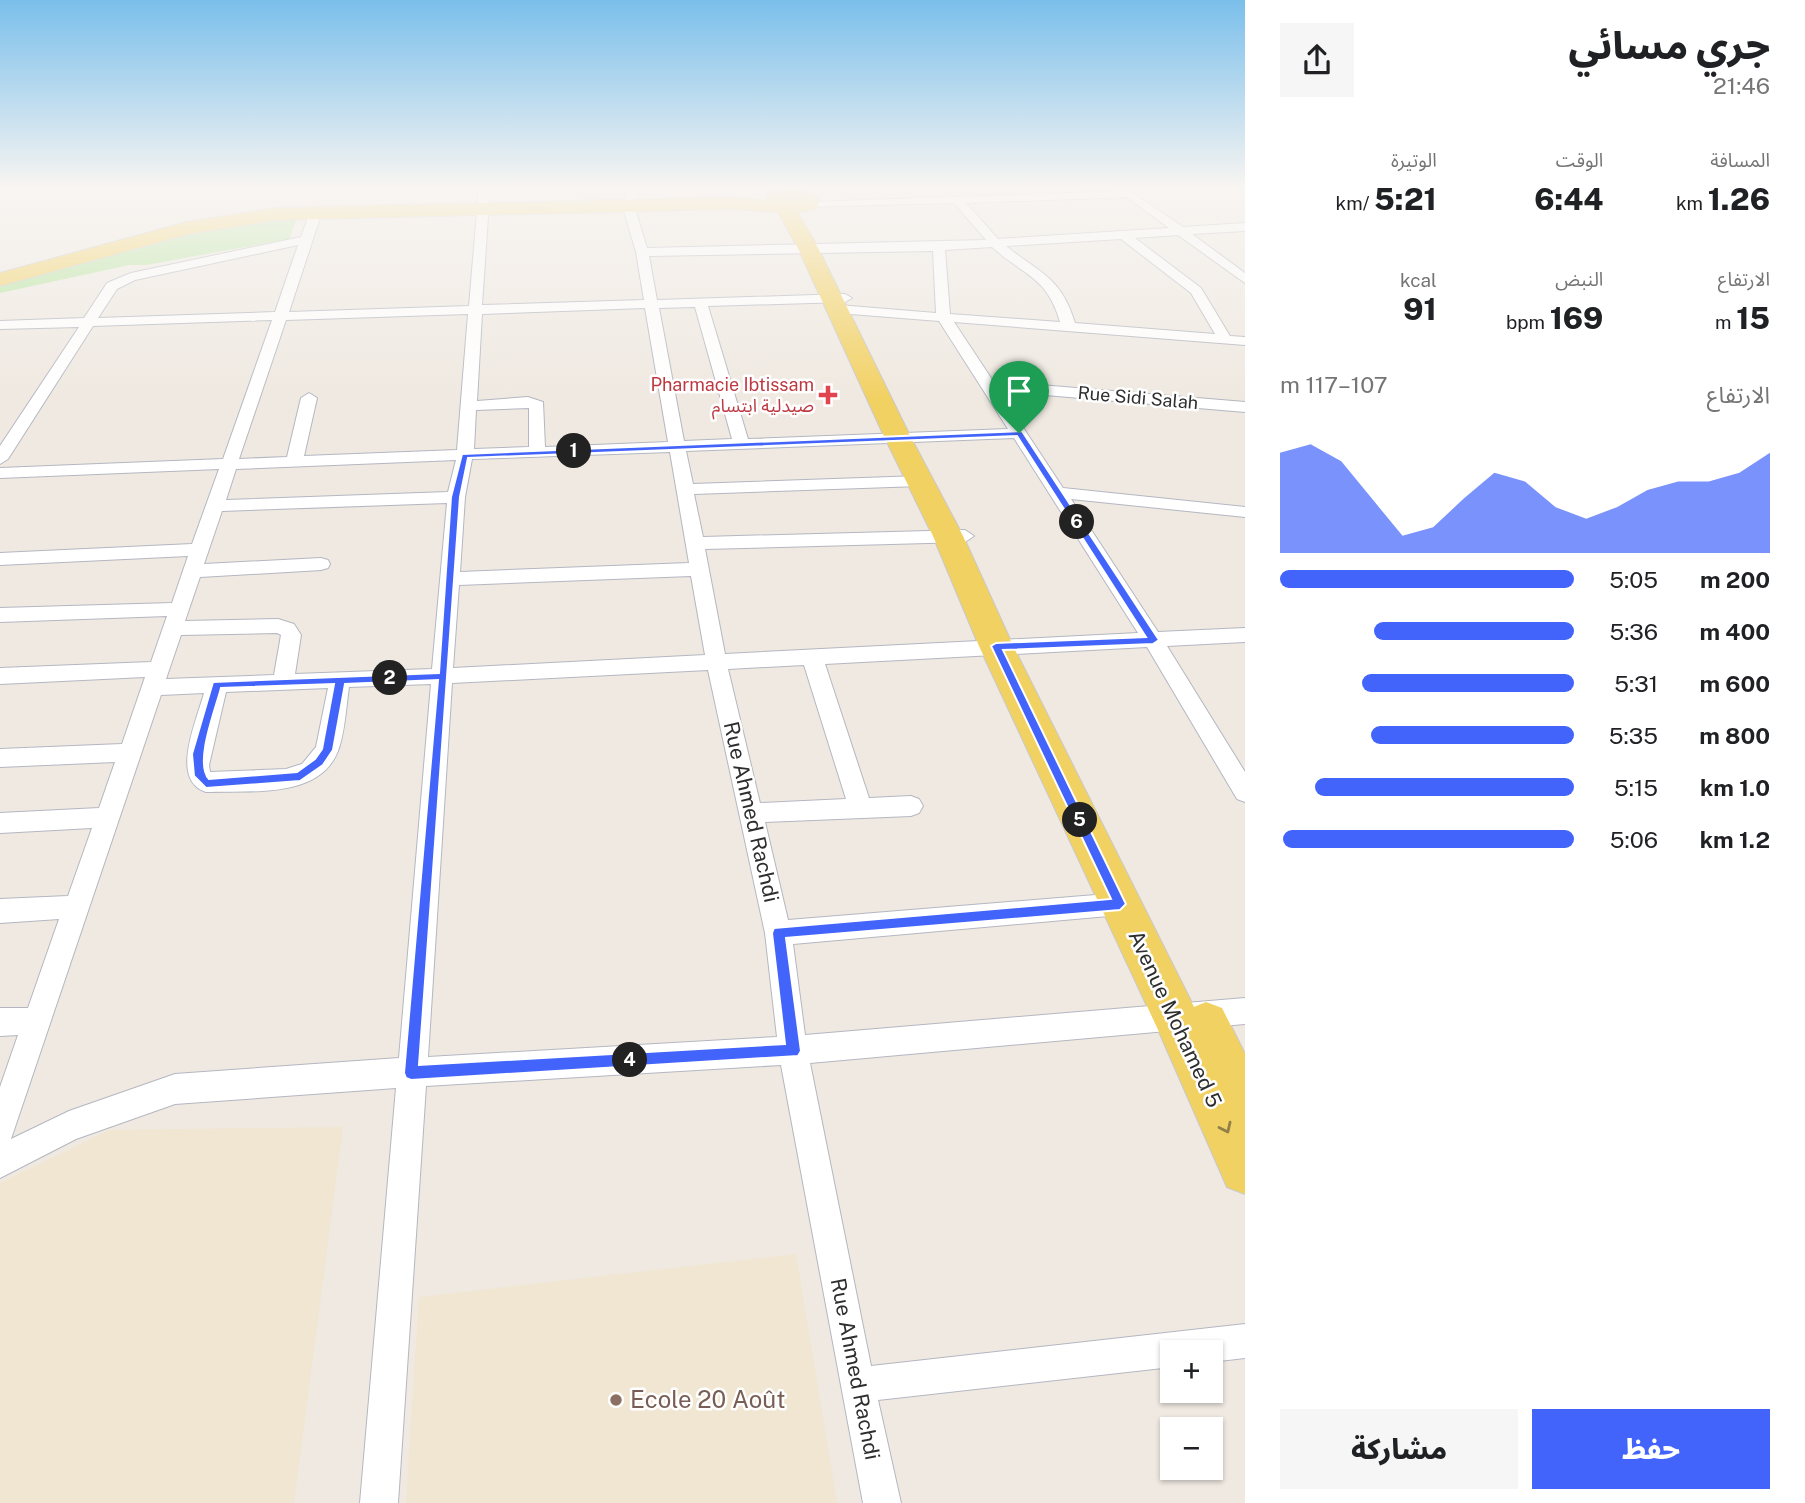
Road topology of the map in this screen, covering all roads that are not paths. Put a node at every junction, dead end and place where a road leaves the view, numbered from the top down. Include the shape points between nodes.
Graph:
1 (80, 258) edge
2 (220, 258) edge
3 (300, 258) edge
4 (478, 258) edge
5 (643, 258) edge
6 (820, 258) edge
7 (940, 258) edge
8 (1017, 258) edge
9 (1154, 258) edge
10 (1217, 258) edge
11 (1245, 279) edge
12 (0, 280) edge
13 (700, 302) junction
14 (649, 303) junction
15 (842, 304) junction
16 (474, 309) junction
17 (943, 316) junction
18 (279, 317) junction
19 (88, 322) junction
20 (0, 325) edge
21 (1069, 328) junction
22 (1225, 340) junction
23 (1245, 341) edge
24 (988, 385) junction
25 (309, 398) dead end
26 (468, 405) junction
27 (1245, 407) edge
28 (1019, 433) junction
29 (905, 436) junction
30 (742, 444) junction
31 (678, 447) junction
32 (537, 452) junction
33 (465, 455) junction
34 (0, 459) edge
35 (294, 461) junction
36 (229, 464) junction
37 (0, 473) edge
38 (920, 481) junction
39 (685, 489) junction
40 (1059, 493) junction
41 (456, 497) junction
42 (214, 506) junction
43 (1245, 512) edge
44 (957, 536) junction
45 (696, 543) junction
46 (199, 550) junction
47 (0, 559) edge
48 (321, 564) dead end
49 (700, 569) junction
50 (192, 570) junction
51 (450, 579) junction
52 (0, 615) edge
53 (176, 618) junction
54 (1245, 635) edge
55 (1153, 640) junction
56 (1007, 646) junction
57 (812, 657) junction
58 (716, 661) junction
59 (0, 676) edge
60 (444, 676) junction
61 (155, 678) junction
62 (340, 680) junction
63 (283, 682) junction
64 (217, 685) junction
65 (130, 752) junction
66 (0, 758) edge
67 (1245, 792) edge
68 (911, 806) dead end
69 (861, 810) junction
70 (753, 813) junction
71 (108, 817) junction
72 (0, 823) edge
73 (1120, 904) junction
74 (77, 907) junction
75 (0, 911) edge
76 (778, 933) junction
77 (1245, 1011) edge
78 (1189, 1017) junction
79 (38, 1021) junction
80 (0, 1023) edge
81 (793, 1051) junction
82 (411, 1073) junction
83 (1245, 1104) edge
84 (0, 1130) edge
85 (0, 1162) edge
86 (1245, 1169) edge
87 (1245, 1341) edge
88 (856, 1385) junction
89 (379, 1503) edge
90 (882, 1503) edge

1 - 12 main road
2 - 19 street via 122,279 112,286
3 - 18 street
4 - 16 street
5 - 14 street, Rue Ahmed Rachdi
6 - 15 main road, Avenue Mohamed 5
7 - 17 street
8 - 21 street via 1055,288
9 - 22 street via 1196,291
10 - 11 street
13 - 14 street
13 - 15 street
13 - 30 street
14 - 16 street
14 - 31 street, Rue Ahmed Rachdi
15 - 17 street
15 - 29 main road, Avenue Mohamed 5
16 - 18 street
16 - 26 street
17 - 21 street
17 - 24 street
18 - 19 street
18 - 36 street
19 - 20 street
19 - 34 street
21 - 22 street
22 - 23 street
24 - 27 street, Rue Sidi Salah
24 - 28 street
25 - 35 street
26 - 32 street via 537,405
26 - 33 street
28 - 29 street
28 - 40 street
29 - 30 street
29 - 38 main road, Avenue Mohamed 5
29 - 44 main road, Avenue Mohamed 5
30 - 31 street
31 - 32 street
31 - 39 street, Rue Ahmed Rachdi
32 - 33 street
33 - 35 street
33 - 41 street
35 - 36 street
36 - 37 street
36 - 42 street
38 - 39 street
38 - 44 main road, Avenue Mohamed 5
39 - 45 street, Rue Ahmed Rachdi
40 - 43 street
40 - 55 street
41 - 42 street
41 - 51 street
42 - 46 street
44 - 45 street
44 - 56 main road, Avenue Mohamed 5
45 - 49 street, Rue Ahmed Rachdi
46 - 47 street
46 - 50 street
48 - 50 street
49 - 51 street
49 - 58 street, Rue Ahmed Rachdi
50 - 53 street
51 - 60 street
52 - 53 street
53 - 61 street
53 - 63 street via 287,629
54 - 55 street
55 - 56 street
55 - 67 street
56 - 57 street
56 - 73 main road, Avenue Mohamed 5
56 - 78 main road, Avenue Mohamed 5
57 - 58 street
57 - 69 street
58 - 60 street
58 - 70 street, Rue Ahmed Rachdi
59 - 61 street
60 - 62 street
60 - 82 street
61 - 64 street
61 - 65 street
62 - 63 street
62 - 64 street via 327,750 319,762 300,776 225,784 206,783 197,765
63 - 64 street
65 - 66 street
65 - 71 street
68 - 69 street
69 - 70 street
70 - 76 street, Rue Ahmed Rachdi
71 - 72 street
71 - 74 street
73 - 76 street
73 - 78 main road, Avenue Mohamed 5
74 - 75 street
74 - 79 street
76 - 81 street, Rue Ahmed Rachdi
77 - 78 street
78 - 81 street
78 - 83 main road, Avenue Mohamed 5
78 -> 86 main road, Avenue Mohamed 5
79 - 80 street
79 - 84 street
81 - 82 street
81 - 88 street, Rue Ahmed Rachdi
82 - 85 street via 175,1089 69,1126
82 - 89 street
87 - 88 street
88 - 90 street, Rue Ahmed Rachdi

